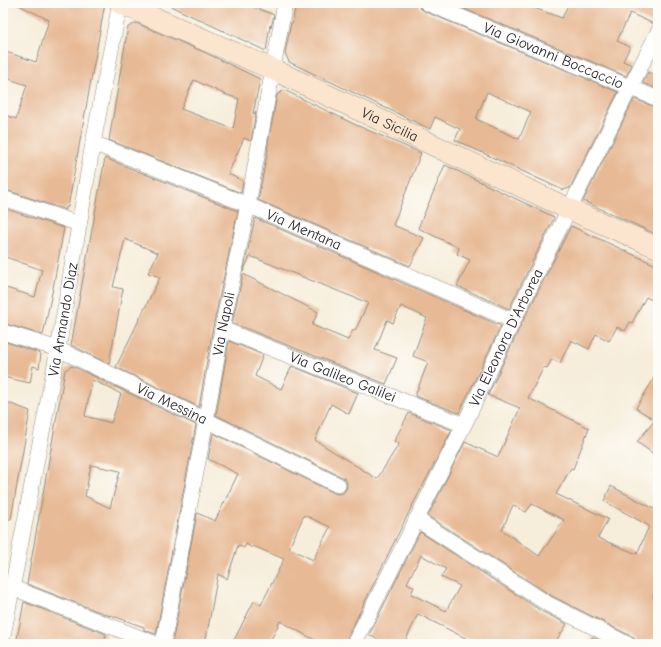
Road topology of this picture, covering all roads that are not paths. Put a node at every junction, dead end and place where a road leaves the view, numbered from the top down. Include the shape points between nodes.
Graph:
1 (120, 3) edge
2 (285, 3) edge
3 (427, 3) edge
4 (658, 32) edge
5 (272, 69) junction
6 (630, 88) junction
7 (658, 99) edge
8 (93, 142) junction
9 (3, 198) edge
10 (248, 205) junction
11 (569, 209) junction
12 (79, 224) junction
13 (658, 248) edge
14 (513, 321) junction
15 (222, 329) junction
16 (3, 332) edge
17 (58, 349) junction
18 (206, 420) junction
19 (464, 424) junction
20 (338, 485) dead end
21 (416, 519) junction
22 (7, 586) edge
23 (3, 636) edge
24 (156, 644) edge
25 (163, 644) edge
26 (354, 644) edge
27 (627, 644) edge

1 - 5 street, Via Sicilia
1 - 8 street, Via Armando Diaz
2 - 5 street, Via Napoli
3 - 6 street, Via Giovanni Boccaccio
4 - 6 street, Via Eleonora D'Arborea
5 - 10 street, Via Napoli
5 - 11 street, Via Sicilia
6 - 7 street, Via Giovanni Boccaccio
6 - 11 street, Via Eleonora D'Arborea
8 - 10 street, Via Mentana
8 - 12 street, Via Armando Diaz
9 - 12 street
10 - 14 street, Via Mentana
10 - 15 street, Via Napoli
11 - 13 street, Via Sicilia
11 - 14 street, Via Eleonora D'Arborea
12 - 17 street, Via Armando Diaz
14 - 19 street, Via Eleonora D'Arborea
15 - 18 street, Via Napoli
15 - 19 street, Via Galileo Galilei
16 - 17 street, Via Messina
17 - 18 street, Via Messina
17 - 22 street, Via Armando Diaz
18 - 20 street, Via Messina
18 - 25 street, Via Napoli
19 - 21 street, Via Eleonora D'Arborea
21 - 26 street, Via Eleonora D'Arborea
21 - 27 street via 548,604
22 - 23 street, Via Armando Diaz
22 - 24 street

